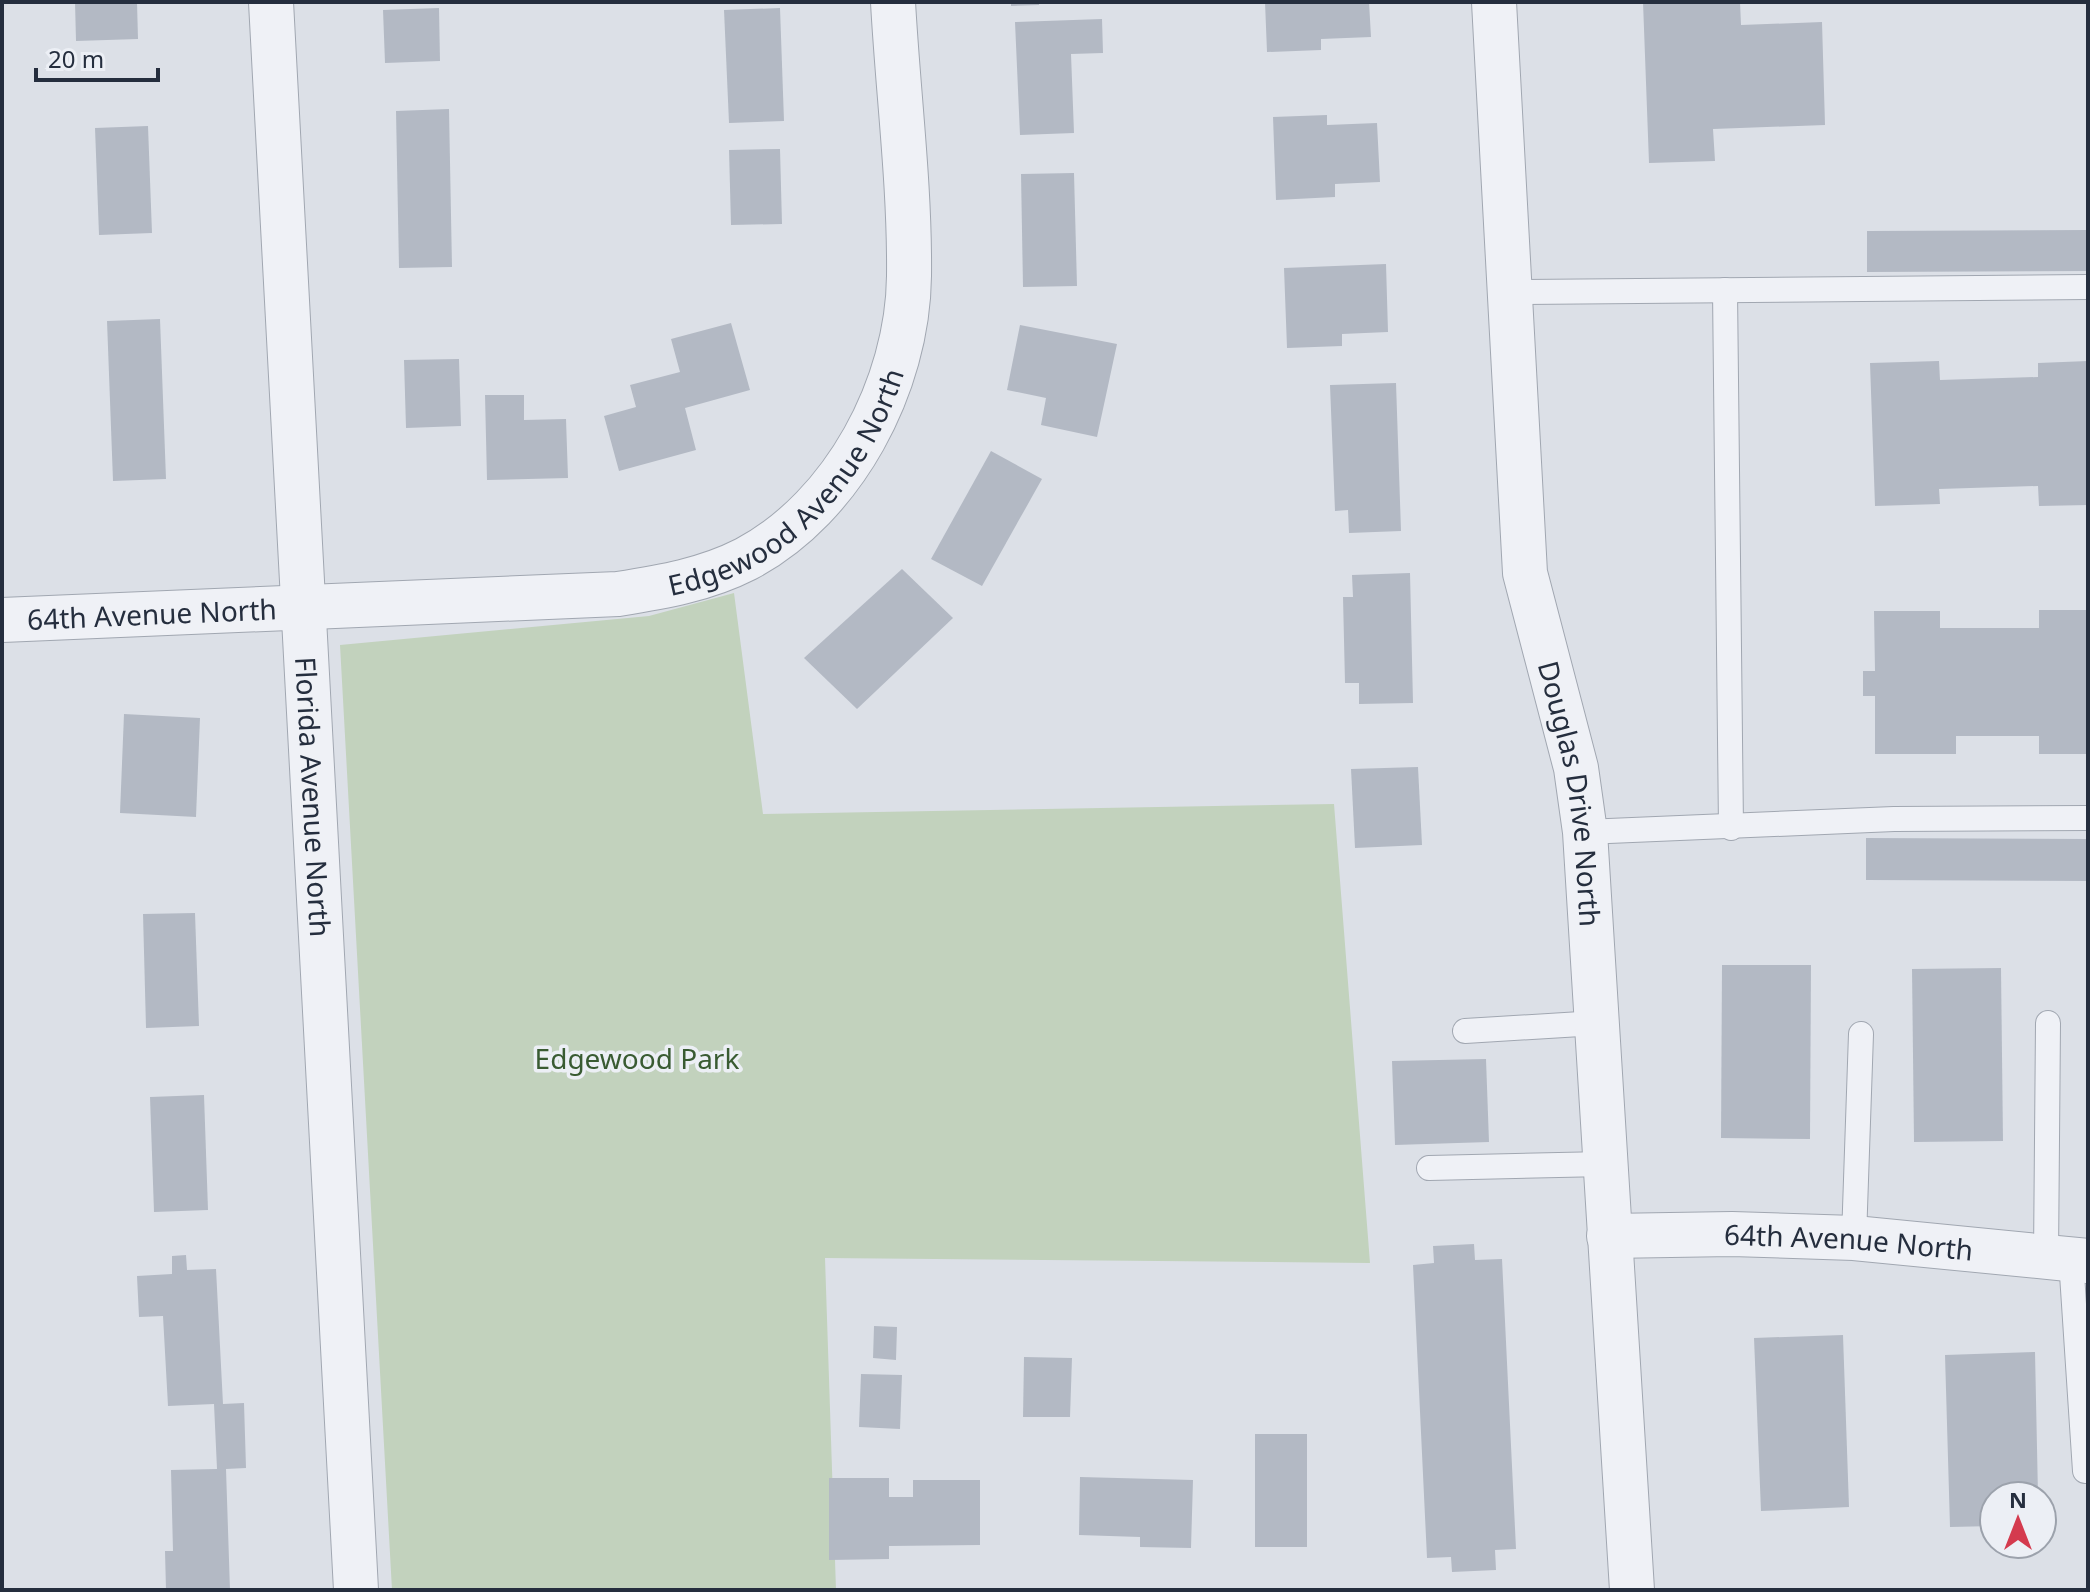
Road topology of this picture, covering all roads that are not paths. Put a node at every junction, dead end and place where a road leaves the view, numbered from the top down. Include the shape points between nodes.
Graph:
1 (271, 2) edge
2 (893, 2) edge
3 (1494, 2) edge
4 (2088, 287) edge
5 (1725, 290) junction
6 (1510, 292) junction
7 (302, 609) junction
8 (2, 620) edge
9 (2088, 818) edge
10 (1731, 828) junction
11 (1585, 832) junction
12 (1597, 1023) junction
13 (2048, 1023) dead end
14 (1465, 1031) dead end
15 (1861, 1034) dead end
16 (1605, 1164) junction
17 (1429, 1168) dead end
18 (1609, 1236) junction
19 (1854, 1238) junction
20 (2068, 1259) edge
21 (2085, 1471) dead end
22 (356, 1590) edge
23 (1632, 1590) edge

1 - 7 street, Florida Avenue North
2 - 7 street, Edgewood Avenue North via 909,277 901,342 879,407 846,469 804,517 747,558 691,582 618,594
3 - 6 street, Douglas Drive North
4 - 5 lane
5 - 6 lane
5 - 10 lane
6 - 11 street, Douglas Drive North via 1525,573 1576,768
7 - 8 street, 64th Avenue North
7 - 22 street, Florida Avenue North
9 - 10 lane via 1894,819
10 - 11 lane
11 - 12 street, Douglas Drive North
12 - 14 lane
12 - 16 street, Douglas Drive North
13 - 20 lane
15 - 19 lane
16 - 17 lane
16 - 18 street, Douglas Drive North
18 - 19 street, 64th Avenue North
18 - 23 street, Douglas Drive North
19 - 20 street, 64th Avenue North
20 - 21 lane

